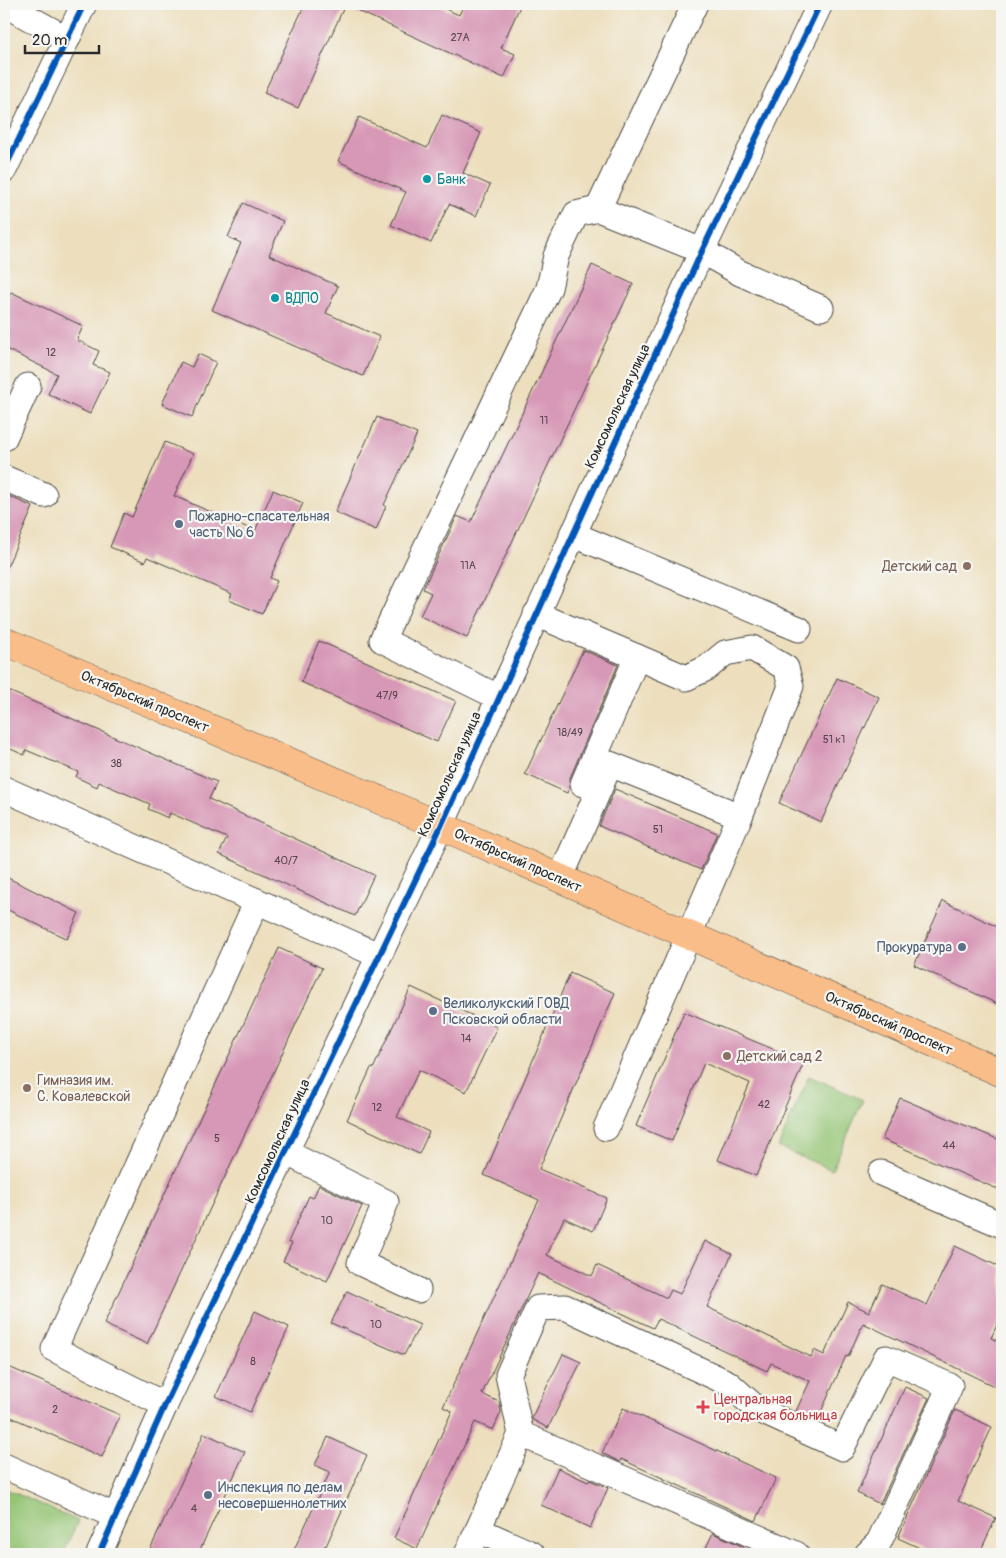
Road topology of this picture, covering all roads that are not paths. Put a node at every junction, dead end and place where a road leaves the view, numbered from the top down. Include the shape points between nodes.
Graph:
1 (4, 4) edge
2 (84, 4) edge
3 (695, 4) edge
4 (820, 4) edge
5 (67, 39) junction
6 (4, 170) edge
7 (598, 209) junction
8 (702, 251) junction
9 (821, 308) dead end
10 (28, 386) dead end
11 (4, 438) edge
12 (4, 478) edge
13 (44, 495) dead end
14 (572, 534) junction
15 (536, 614) junction
16 (799, 629) dead end
17 (4, 641) edge
18 (637, 657) junction
19 (498, 697) junction
20 (4, 789) edge
21 (580, 792) dead end
22 (740, 816) junction
23 (441, 826) junction
24 (560, 879) junction
25 (257, 901) junction
26 (689, 935) junction
27 (378, 956) junction
28 (1002, 1073) edge
29 (606, 1128) dead end
30 (285, 1152) junction
31 (881, 1173) dead end
32 (1002, 1226) edge
33 (418, 1290) dead end
34 (165, 1406) junction
35 (521, 1434) junction
36 (4, 1466) edge
37 (116, 1516) junction
38 (478, 1530) junction
39 (98, 1554) edge
40 (467, 1554) edge
41 (532, 1554) edge
42 (796, 1554) edge
43 (866, 1554) edge

1 - 5 street
2 - 5 street
3 - 7 street
4 - 8 street, Комсомольская улица
5 - 6 street
7 - 8 street
7 - 19 street via 576,214 556,256 549,288 382,640
8 - 9 street via 740,273
8 - 14 street, Комсомольская улица
10 - 11 street
12 - 13 street
14 - 15 street, Комсомольская улица
14 - 16 street
15 - 18 street
15 - 19 street, Комсомольская улица
17 - 23 main road, Октябрьский проспект
18 - 21 street
18 - 22 street via 686,678 707,668 726,653 752,648 786,668 791,686
19 - 23 street, Комсомольская улица
20 - 25 street
22 - 24 street via 610,764
22 - 26 street
23 - 24 main road, Октябрьский проспект
23 - 27 street, Комсомольская улица
24 - 26 main road, Октябрьский проспект
25 - 27 street
25 - 34 street via 54,1349
26 - 28 main road, Октябрьский проспект
26 - 29 street
27 - 30 street, Комсомольская улица
30 - 33 street via 386,1202 360,1263
30 - 34 street, Комсомольская улица
31 - 32 street
34 - 37 street, Комсомольская улица
35 - 38 street
35 - 42 street
35 - 43 street via 508,1375 538,1308 565,1307 728,1383 757,1409 842,1448 886,1358 950,1386 879,1542
36 - 37 street
37 - 39 street, Комсомольская улица
38 - 40 street
38 - 41 street

